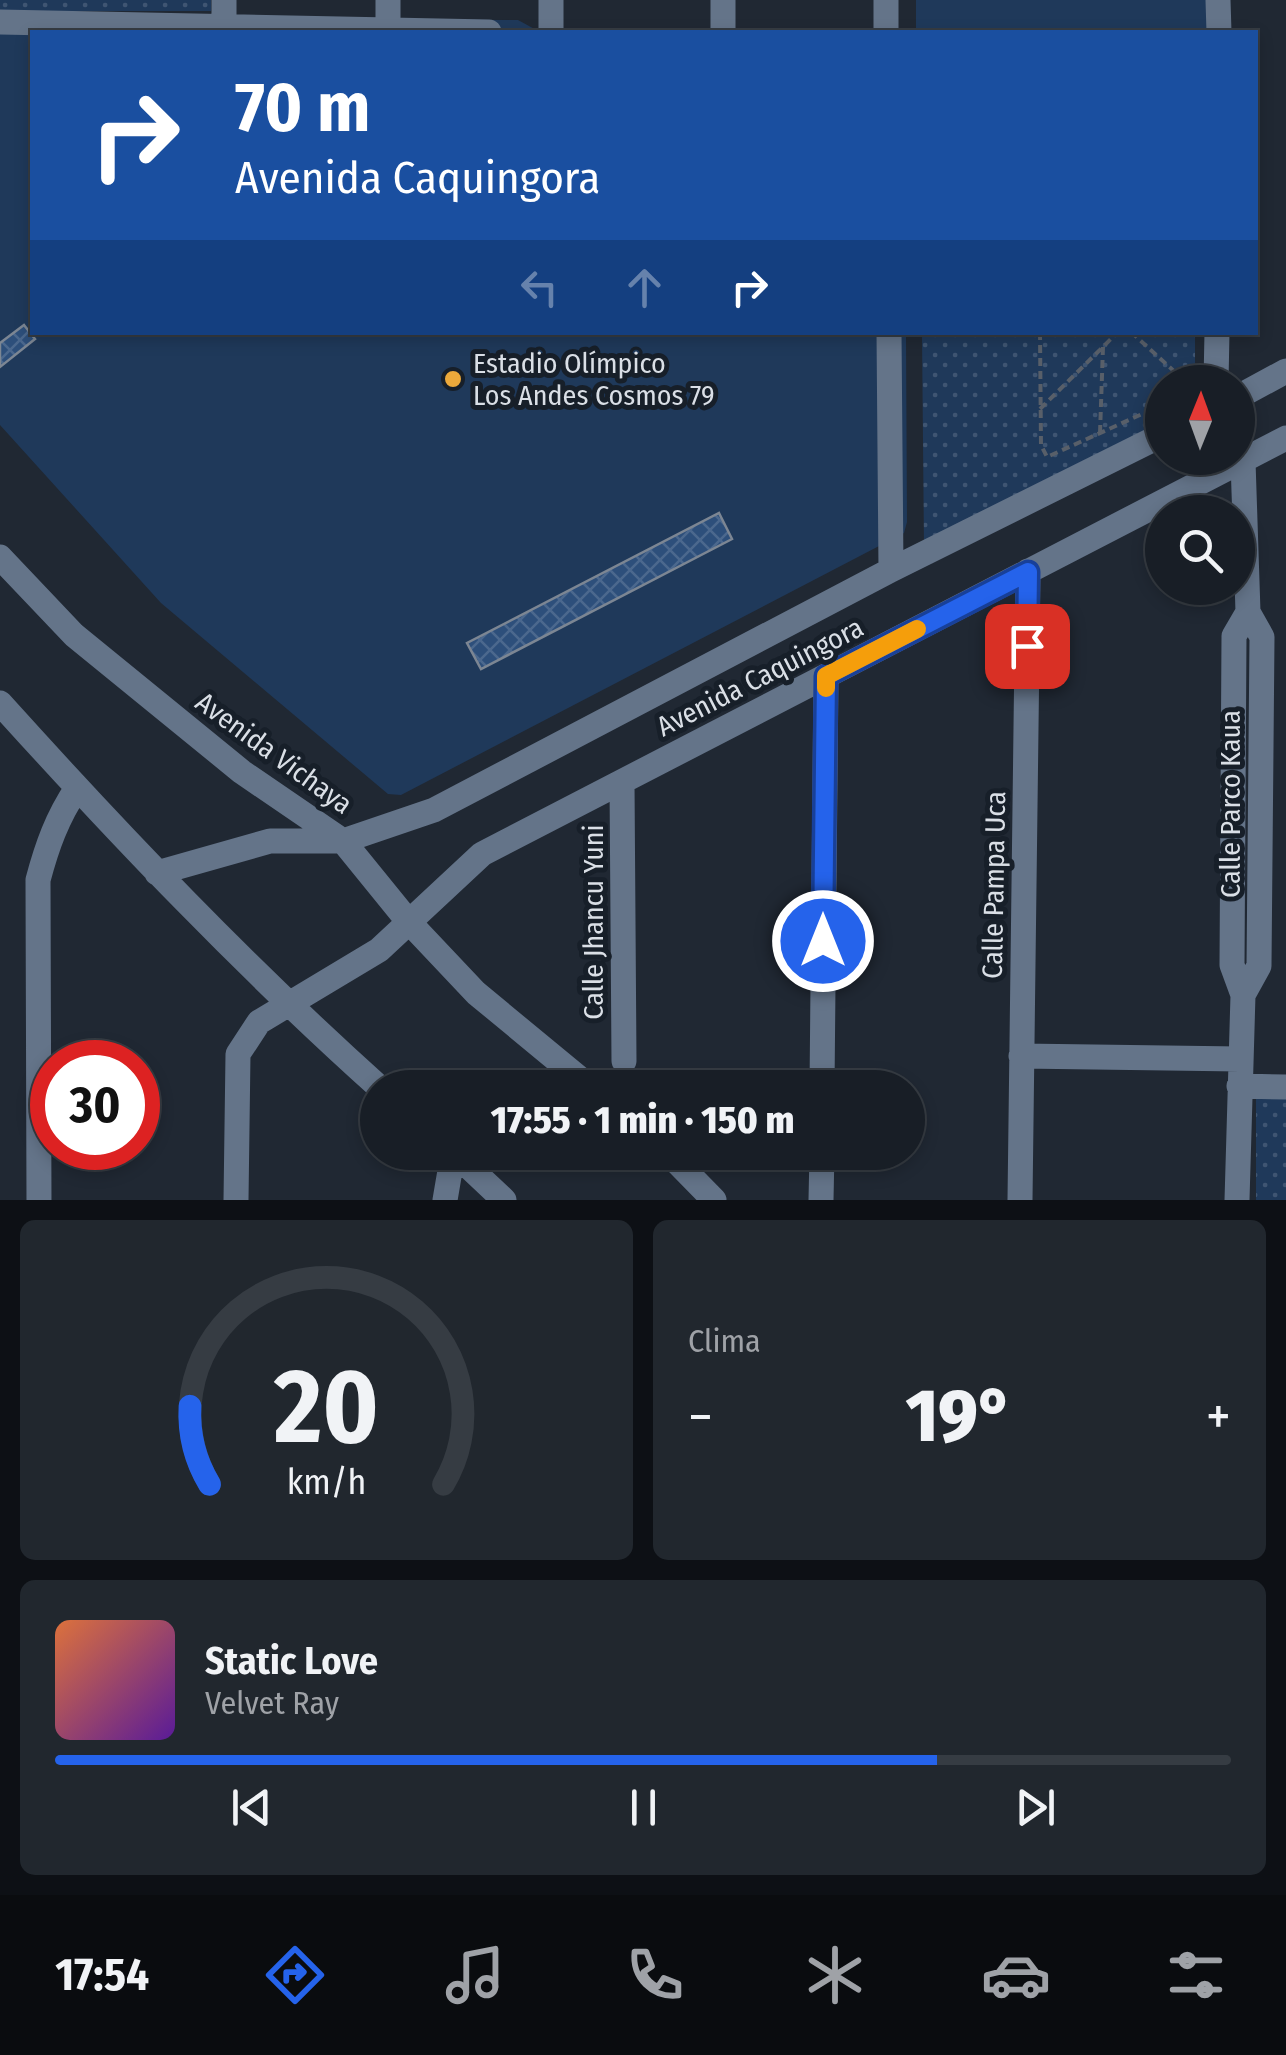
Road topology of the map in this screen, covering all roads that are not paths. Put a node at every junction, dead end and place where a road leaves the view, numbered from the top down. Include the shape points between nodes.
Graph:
1 (388, 0) edge
2 (552, 0) edge
3 (723, 0) edge
4 (886, 0) edge
5 (1218, 0) edge
6 (224, 13) edge
7 (0, 22) edge
8 (388, 28) junction
9 (438, 30) edge
10 (552, 30) edge
11 (723, 30) edge
12 (886, 30) edge
13 (1219, 30) edge
14 (888, 335) edge
15 (1217, 335) edge
16 (1216, 365) edge
17 (1286, 371) edge
18 (1255, 388) edge
19 (1286, 438) edge
20 (1145, 443) edge
21 (1255, 450) edge
22 (1205, 475) edge
23 (1241, 475) edge
24 (0, 557) edge
25 (891, 570) junction
26 (1028, 572) junction
27 (826, 676) junction
28 (0, 702) edge
29 (622, 782) junction
30 (77, 788) junction
31 (344, 841) junction
32 (157, 873) junction
33 (408, 920) junction
34 (285, 1003) junction
35 (1022, 1056) junction
36 (1240, 1059) junction
37 (624, 1061) dead end
38 (360, 1070) edge
39 (569, 1070) edge
40 (822, 1070) edge
41 (1240, 1086) junction
42 (1286, 1088) edge
43 (450, 1170) edge
44 (472, 1170) edge
45 (685, 1170) edge
46 (822, 1170) edge
47 (38, 1200) edge
48 (236, 1200) edge
49 (445, 1200) edge
50 (504, 1200) edge
51 (714, 1200) edge
52 (822, 1200) edge
53 (1020, 1200) edge
54 (1238, 1200) edge

1 - 8 street
2 - 10 street
3 - 11 street
4 - 12 street
5 - 13 street
6 - 7 street
6 - 8 street
8 - 9 street
14 - 25 street
15 - 16 street
17 - 18 street
19 - 21 street, Avenida Caquingora
20 - 25 street, Avenida Caquingora
22 - 26 street, Avenida Caquingora
23 - 36 street, Calle Parco Kaua via 1248,612 1234,636 1232,965 1242,996
24 - 31 street, Avenida Vichaya via 74,635 242,772
25 - 31 street, Avenida Caquingora via 434,810
26 - 27 street, Avenida Caquingora
26 - 35 street, Calle Pampa Uca
27 - 29 street, Avenida Caquingora
27 - 40 street
28 - 30 street
29 - 33 street, Avenida Caquingora via 482,854
29 - 37 street, Calle Jhancu Yuni
30 - 32 street
30 - 47 street via 60,814 38,880
31 - 32 street, Avenida Caquingora via 270,842
31 - 33 street, Avenida Vichaya
32 - 34 street
33 - 34 street, Avenida Caquingora via 379,950
33 - 39 street, Avenida Vichaya via 476,993
34 - 38 street
34 - 48 street, Avenida Caquingora via 259,1022 238,1054
35 - 36 street
35 - 53 street, Calle Pampa Uca
36 - 41 street, Calle Parco Kaua
41 - 42 street
41 - 54 street, Calle Parco Kaua
43 - 49 street
44 - 50 street
45 - 51 street
46 - 52 street

